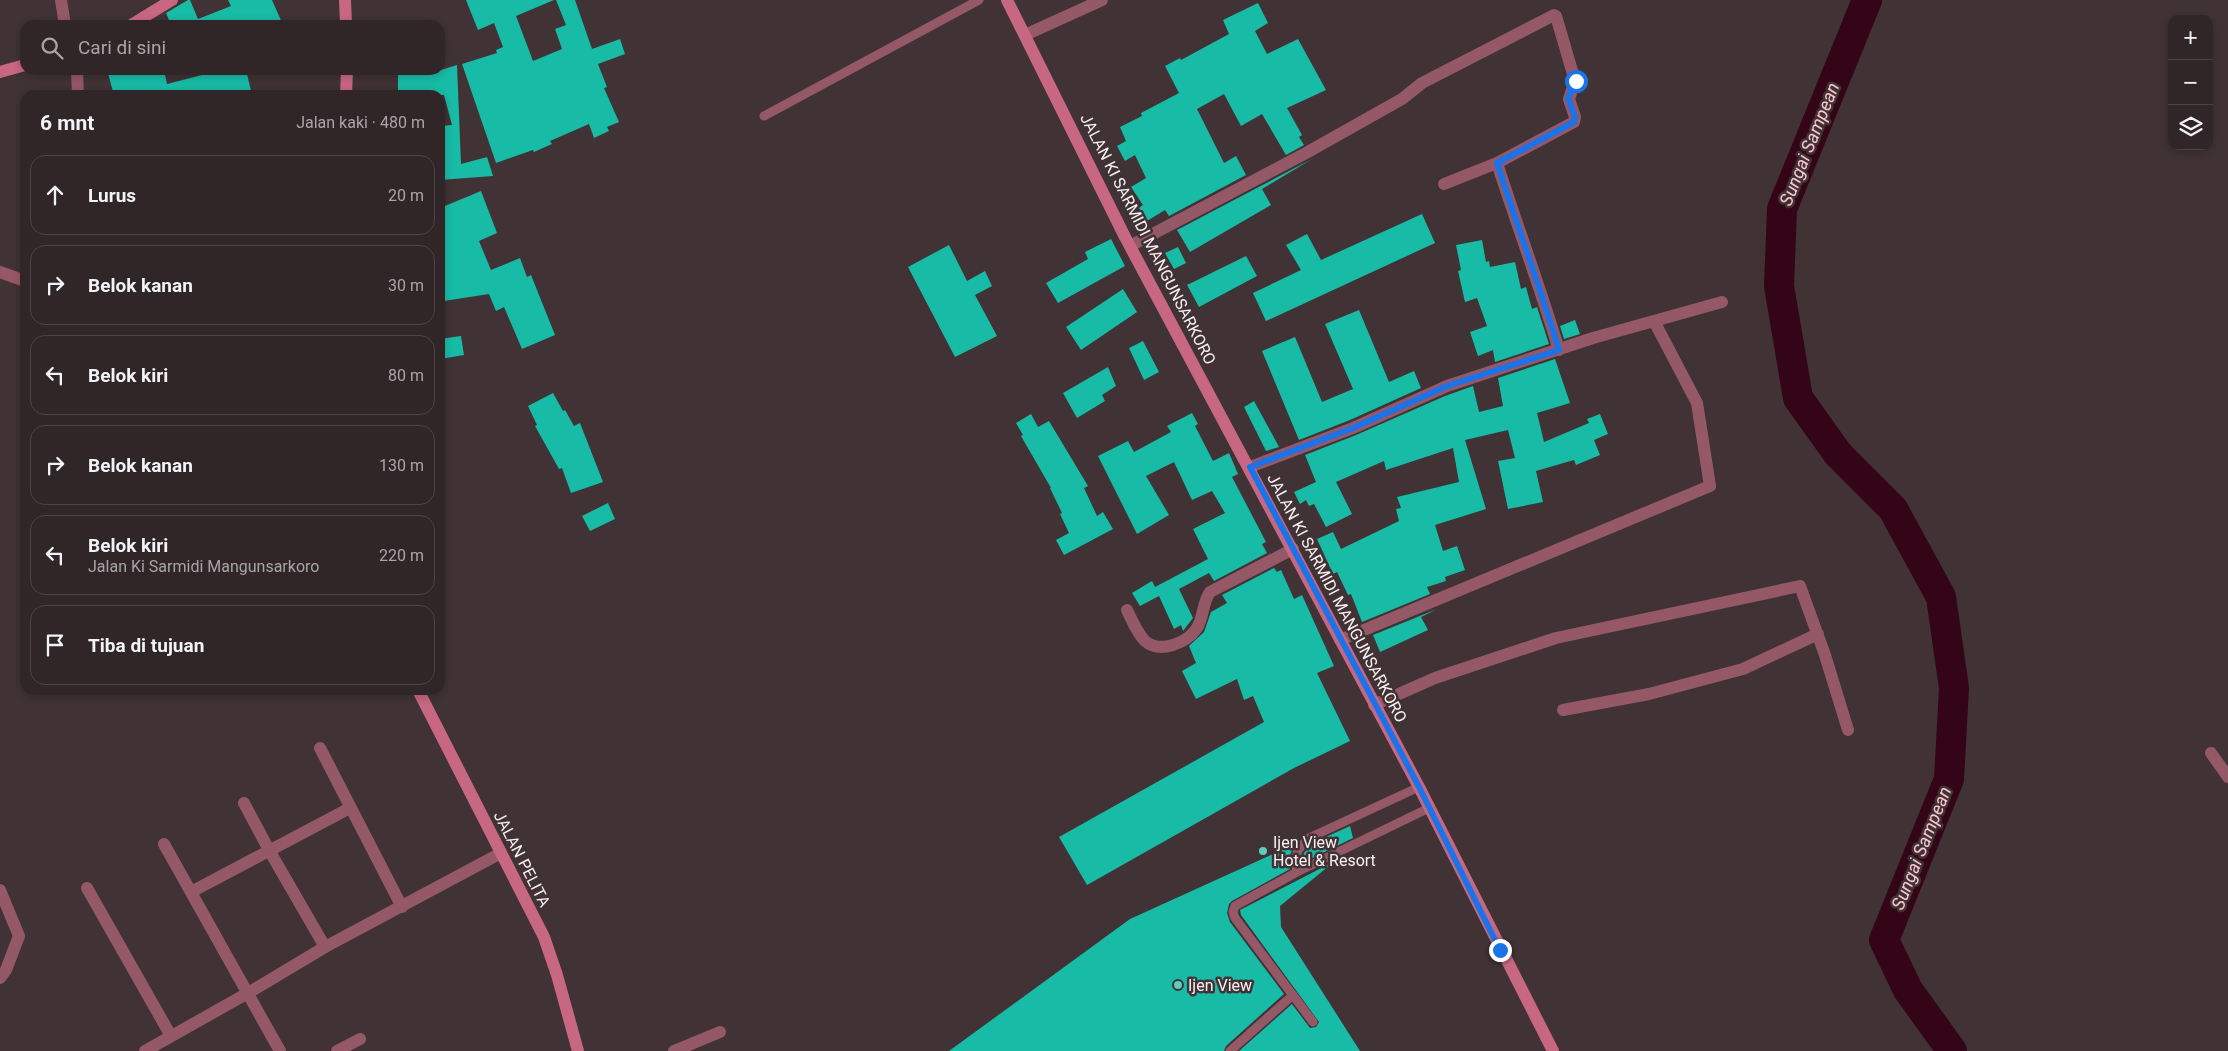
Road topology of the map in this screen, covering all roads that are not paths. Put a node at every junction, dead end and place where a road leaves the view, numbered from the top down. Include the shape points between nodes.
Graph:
1 (61, 0) edge
2 (172, 0) edge
3 (346, 0) edge
4 (979, 0) edge
5 (1008, 0) edge
6 (1102, 0) edge
7 (64, 20) edge
8 (139, 20) edge
9 (346, 20) edge
10 (1025, 35) junction
11 (20, 66) edge
12 (0, 72) edge
13 (77, 75) edge
14 (347, 75) edge
15 (78, 90) edge
16 (346, 90) edge
17 (764, 116) dead end
18 (1497, 163) junction
19 (1444, 184) dead end
20 (1130, 246) junction
21 (0, 272) edge
22 (20, 279) edge
23 (1722, 302) dead end
24 (1654, 321) junction
25 (1559, 350) junction
26 (1250, 467) junction
27 (1293, 549) junction
28 (1127, 610) dead end
29 (1818, 634) junction
30 (1340, 640) junction
31 (421, 695) edge
32 (1374, 705) junction
33 (1563, 710) dead end
34 (1848, 730) dead end
35 (320, 748) dead end
36 (2211, 754) dead end
37 (2228, 777) edge
38 (1419, 787) junction
39 (244, 803) dead end
40 (350, 808) junction
41 (1429, 808) junction
42 (164, 844) dead end
43 (269, 850) junction
44 (501, 852) junction
45 (1298, 872) junction
46 (87, 888) dead end
47 (0, 890) edge
48 (191, 892) junction
49 (402, 907) junction
50 (324, 947) junction
51 (0, 978) edge
52 (248, 993) junction
53 (1292, 995) junction
54 (1312, 1022) dead end
55 (720, 1032) dead end
56 (171, 1036) junction
57 (360, 1039) dead end
58 (145, 1051) edge
59 (280, 1051) edge
60 (337, 1051) edge
61 (578, 1051) edge
62 (674, 1051) edge
63 (1230, 1051) edge
64 (1553, 1051) edge

1 - 7 street
2 - 8 main road
3 - 9 main road
4 - 17 lane
5 - 10 main road, JALAN KI SARMIDI MANGUNSARKORO
6 - 10 street
10 - 20 main road, JALAN KI SARMIDI MANGUNSARKORO
11 - 12 main road
13 - 15 street
14 - 16 main road
18 - 19 street
18 - 20 street via 1574,122 1568,98 1575,85 1574,71 1555,15 1422,83 1402,99 1306,153
18 - 25 street
20 - 26 main road, JALAN KI SARMIDI MANGUNSARKORO
21 - 22 street
23 - 24 street
24 - 25 street
24 - 30 street via 1696,404 1710,486
25 - 26 street via 1447,386 1353,428
26 - 27 main road, JALAN KI SARMIDI MANGUNSARKORO
27 - 28 street via 1210,592 1197,627 1190,637 1181,642 1158,647 1146,641
27 - 30 main road, JALAN KI SARMIDI MANGUNSARKORO
29 - 32 street via 1800,586 1556,638 1435,678
29 - 33 street via 1743,669 1649,694
29 - 34 street
30 - 32 main road, JALAN KI SARMIDI MANGUNSARKORO
31 - 44 main road, JALAN PELITA
32 - 38 main road, JALAN KI SARMIDI MANGUNSARKORO
35 - 40 street
36 - 37 street
38 - 41 main road, JALAN KI SARMIDI MANGUNSARKORO
38 - 45 lane via 1309,838 1296,853 1294,862
39 - 43 street
40 - 43 street
40 - 49 street
41 - 45 lane
41 - 64 main road, JALAN KI SARMIDI MANGUNSARKORO
42 - 48 street
43 - 48 street
43 - 50 street
44 - 49 street
44 - 61 main road, JALAN PELITA via 544,937
45 - 53 lane via 1241,902 1233,912
46 - 56 street
47 - 51 street via 19,936
48 - 52 street
49 - 50 street
50 - 52 street
52 - 56 street
52 - 59 street
53 - 54 lane
53 - 63 lane
55 - 62 street
56 - 58 street
57 - 60 street

